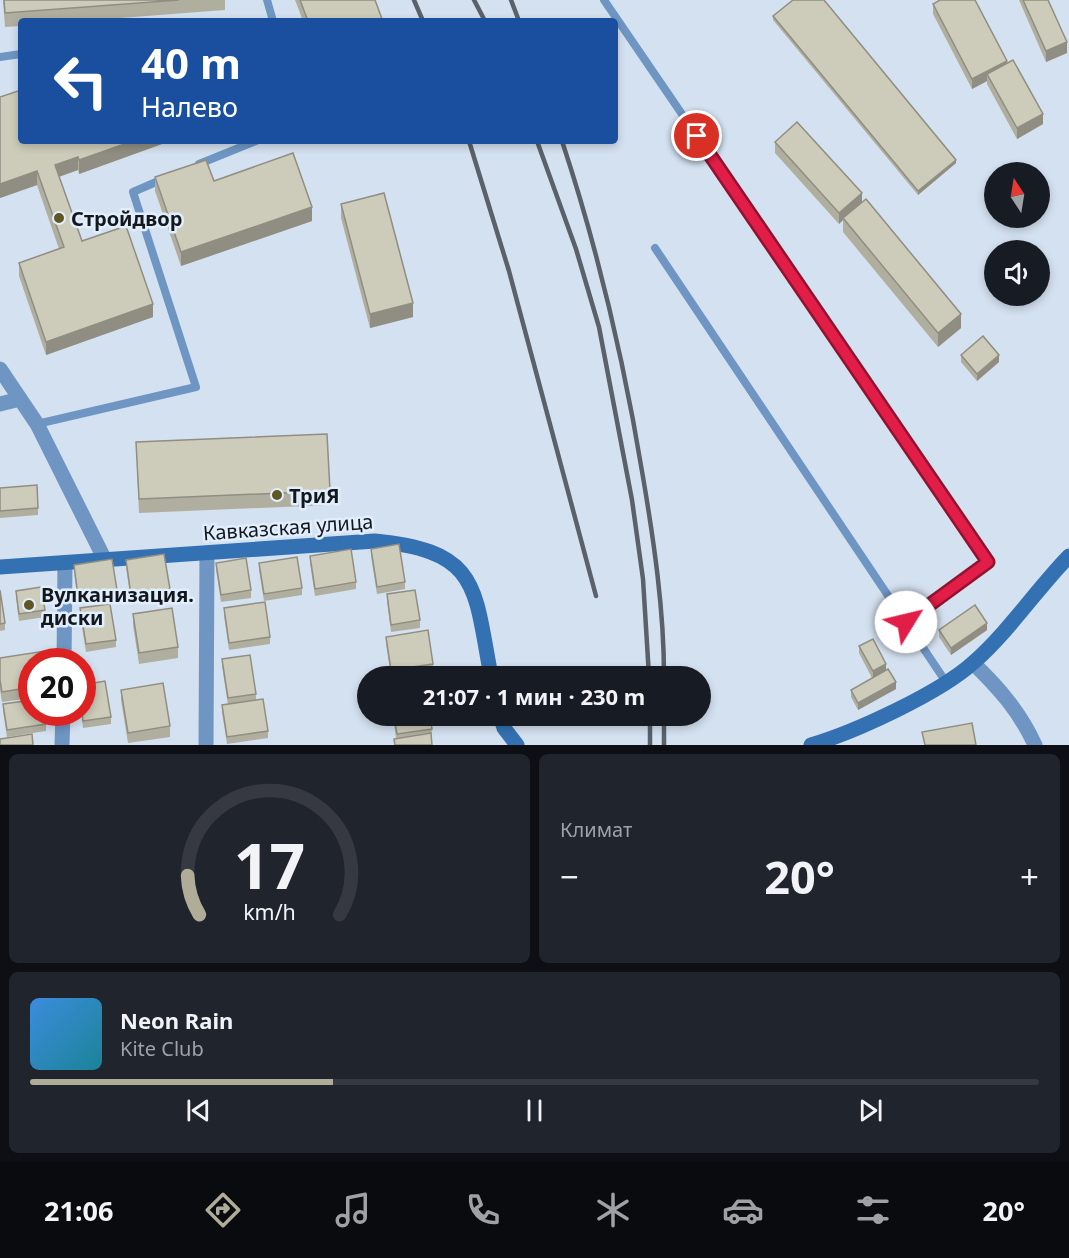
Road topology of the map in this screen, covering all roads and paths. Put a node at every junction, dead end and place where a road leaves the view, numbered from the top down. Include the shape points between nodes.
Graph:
1 (267, 0) edge
2 (604, 0) edge
3 (272, 18) edge
4 (616, 18) edge
5 (618, 20) edge
6 (18, 54) edge
7 (0, 57) edge
8 (249, 144) edge
9 (195, 166) edge
10 (174, 175) edge
11 (655, 248) dead end
12 (0, 369) edge
13 (20, 399) junction
14 (0, 404) edge
15 (37, 424) junction
16 (207, 554) junction
17 (1069, 556) edge
18 (105, 560) junction
19 (65, 563) junction
20 (0, 567) edge
21 (906, 622) junction
22 (64, 648) edge
23 (973, 663) junction
24 (489, 666) edge
25 (946, 682) junction
26 (63, 726) edge
27 (503, 726) edge
28 (62, 745) edge
29 (206, 745) edge
30 (517, 745) edge
31 (811, 745) edge
32 (1035, 745) edge

1 - 3 lane
2 - 4 lane
5 - 21 lane via 988,562
6 - 7 lane
8 - 9 lane
10 - 15 lane via 133,192 196,387
11 - 21 lane
12 - 13 street
13 - 14 street
13 - 15 street
15 - 18 street
16 - 18 main road, Кавказская улица
16 - 24 main road, Кавказская улица via 375,541 433,552 452,563 471,582
16 - 29 street
17 - 23 main road
18 - 19 main road, Кавказская улица
19 - 20 main road, Кавказская улица
19 - 22 street
21 - 25 lane
23 - 25 main road
23 - 32 street via 1003,693 1025,723
25 - 31 main road via 885,716
26 - 28 street
27 - 30 main road

